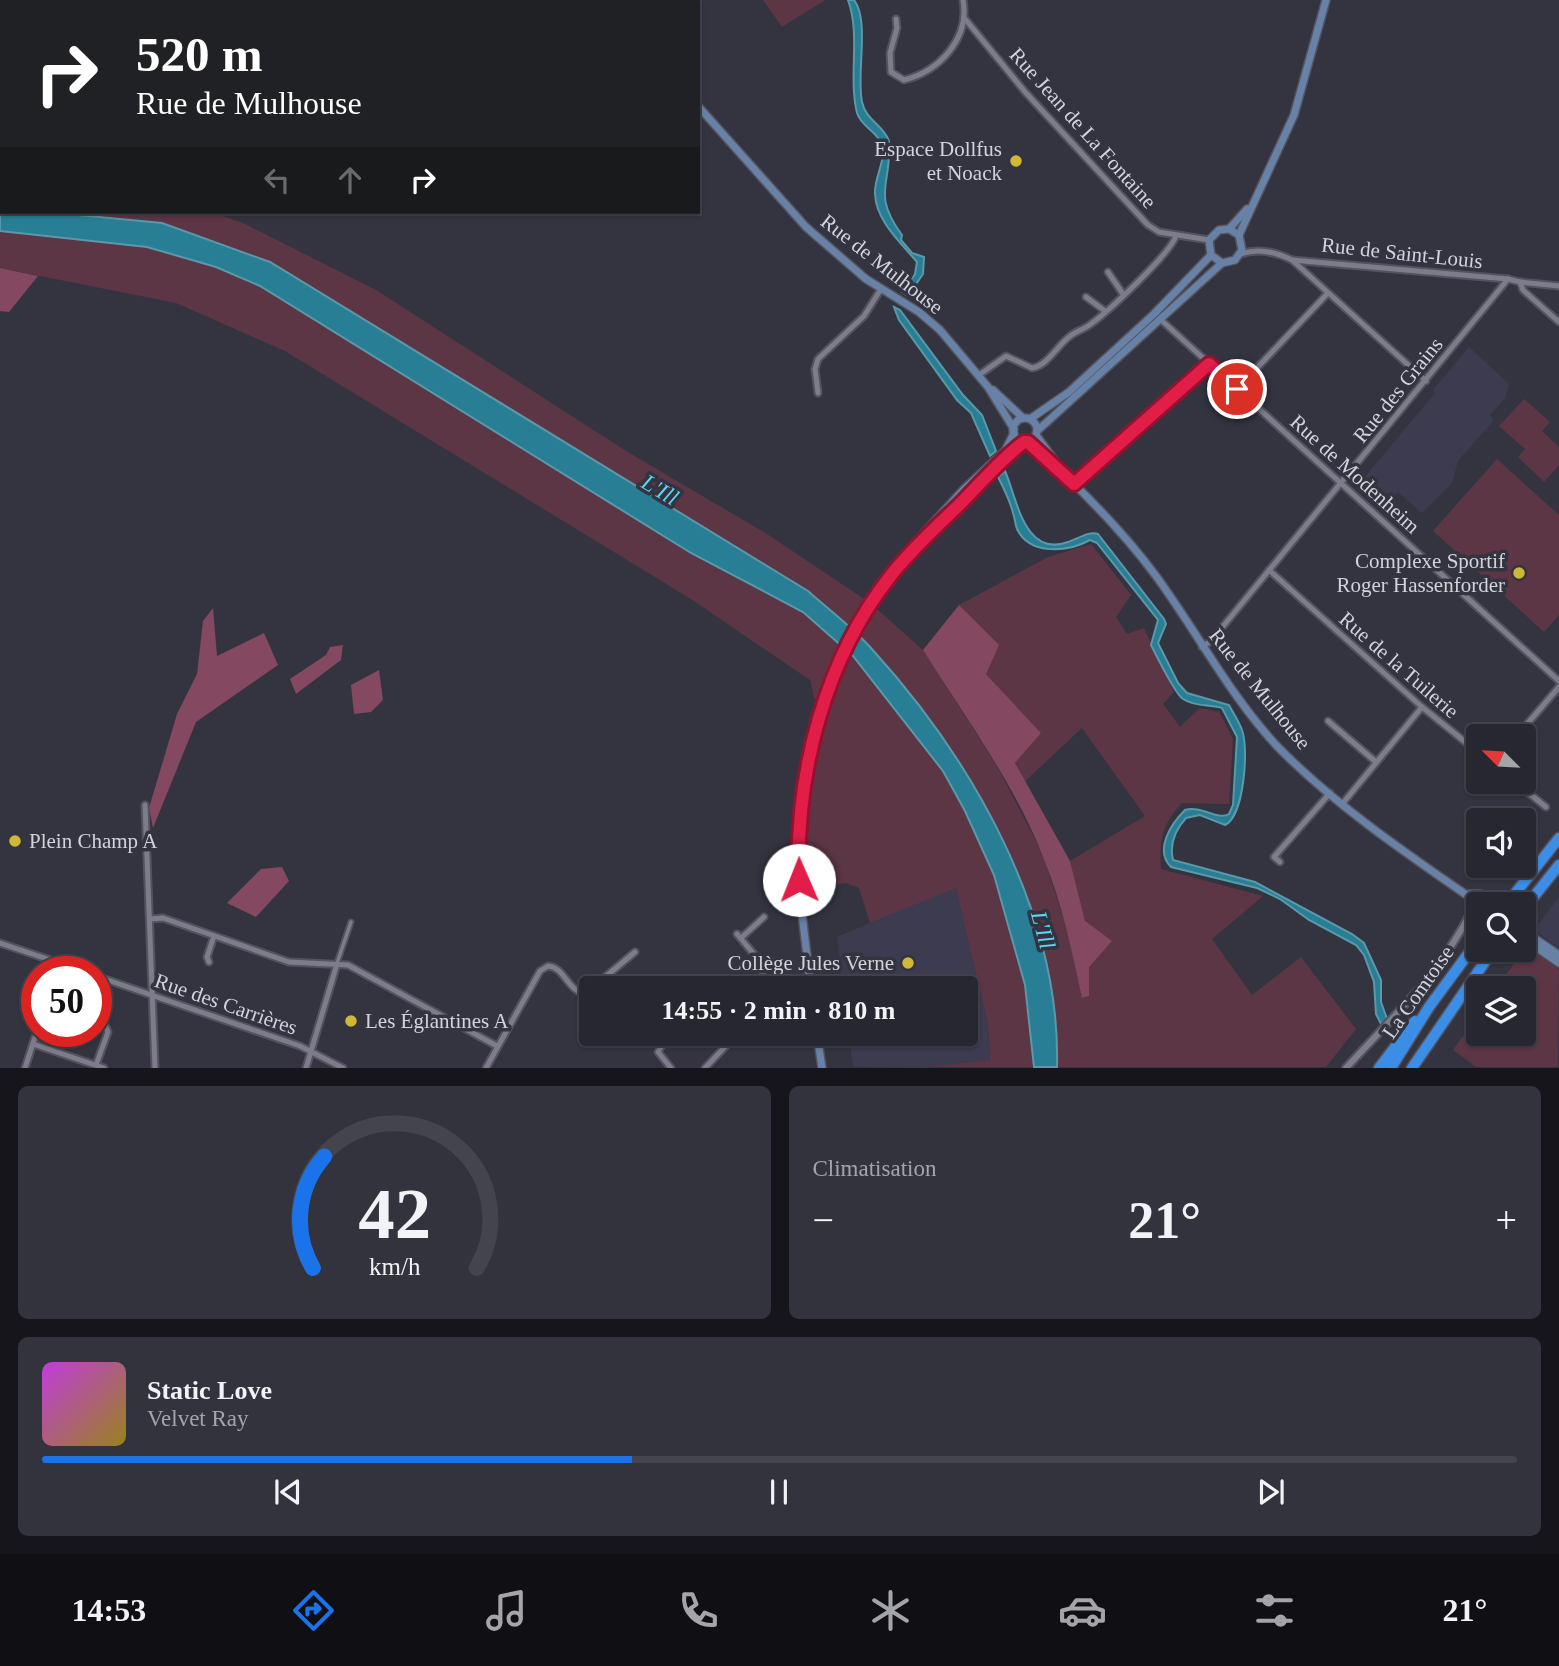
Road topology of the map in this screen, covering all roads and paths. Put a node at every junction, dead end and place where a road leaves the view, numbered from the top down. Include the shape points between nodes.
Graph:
1 (963, 0) edge
2 (1326, 0) edge
3 (896, 19) dead end
4 (966, 20) junction
5 (700, 108) edge
6 (1252, 203) junction
7 (1229, 229) junction
8 (1239, 235) junction
9 (1176, 236) junction
10 (1209, 240) junction
11 (1244, 250) junction
12 (1211, 255) junction
13 (1292, 260) junction
14 (1222, 263) junction
15 (1108, 272) dead end
16 (1508, 279) junction
17 (1520, 282) junction
18 (1559, 286) edge
19 (881, 289) junction
20 (1123, 293) junction
21 (1328, 293) junction
22 (1086, 297) dead end
23 (1105, 311) junction
24 (1157, 317) junction
25 (1559, 322) edge
26 (1209, 364) junction
27 (979, 375) junction
28 (1426, 381) junction
29 (988, 387) junction
30 (1237, 389) junction
31 (818, 393) dead end
32 (1027, 419) junction
33 (1014, 431) junction
34 (1037, 433) junction
35 (1026, 442) junction
36 (1002, 458) junction
37 (1059, 468) junction
38 (1342, 483) junction
39 (1074, 484) junction
40 (1269, 570) junction
41 (1202, 647) junction
42 (1559, 681) edge
43 (1559, 687) edge
44 (1422, 707) junction
45 (1328, 721) dead end
46 (1527, 724) edge
47 (1466, 743) edge
48 (1376, 762) junction
49 (1330, 793) junction
50 (1529, 794) edge
51 (1343, 803) junction
52 (145, 805) dead end
53 (1546, 807) dead end
54 (1559, 838) edge
55 (1280, 862) dead end
56 (1559, 865) edge
57 (1516, 892) edge
58 (1536, 894) edge
59 (1466, 895) edge
60 (764, 917) dead end
61 (150, 919) junction
62 (351, 922) dead end
63 (1466, 925) edge
64 (214, 936) junction
65 (1536, 939) edge
66 (0, 943) edge
67 (1536, 947) edge
68 (635, 952) dead end
69 (1559, 955) edge
70 (37, 956) edge
71 (1466, 957) edge
72 (209, 962) dead end
73 (1485, 962) edge
74 (1559, 963) edge
75 (337, 964) junction
76 (763, 976) edge
77 (809, 976) edge
78 (112, 981) edge
79 (153, 995) junction
80 (1429, 1007) junction
81 (497, 1046) junction
82 (662, 1046) edge
83 (726, 1046) edge
84 (819, 1046) edge
85 (32, 1047) edge
86 (42, 1047) edge
87 (103, 1047) edge
88 (311, 1051) junction
89 (96, 1065) junction
90 (25, 1068) edge
91 (104, 1068) edge
92 (155, 1068) edge
93 (306, 1068) edge
94 (343, 1068) edge
95 (486, 1068) edge
96 (671, 1068) edge
97 (705, 1068) edge
98 (822, 1068) edge
99 (1346, 1068) edge
100 (1379, 1068) edge
101 (1391, 1068) edge
102 (1412, 1068) edge

1 - 4 street
2 - 6 main road via 1294,115
3 - 4 street via 889,62 891,72 904,80 942,58 958,40
4 - 9 street, Rue Jean de La Fontaine via 1026,93 1148,225
5 - 19 main road, Rue de Mulhouse via 806,227
6 - 7 main road
6 - 8 main road
7 - 8 main road
7 - 10 main road via 1215,232
8 - 11 main road
9 - 10 street, Rue Jean de La Fontaine
9 - 20 street
10 - 12 main road
11 - 13 street, Rue de Saint-Louis
11 - 14 main road via 1231,262
12 - 14 main road
12 - 24 main road
13 - 16 street, Rue de Saint-Louis
13 - 21 street
14 - 24 main road
15 - 20 street
16 - 17 street, Rue de Saint-Louis
16 - 28 street, Rue des Grains
17 - 18 street, Rue de Saint-Louis
17 - 25 street
19 - 27 main road, Rue de Mulhouse via 936,327
19 - 31 street via 864,316 818,359
20 - 23 street
21 - 28 street
21 - 30 street
22 - 23 street
23 - 27 street via 1036,368 1006,356
24 - 26 street, Rue de Modenheim
24 - 32 main road via 1069,392
24 - 34 main road
26 - 30 street, Rue de Modenheim
26 - 39 street
27 - 29 main road, Rue de Mulhouse
28 - 38 street, Rue des Grains
29 - 32 main road, Rue de Mulhouse
29 - 33 main road, Rue de Mulhouse
30 - 38 street, Rue de Modenheim
32 - 33 main road
32 - 34 main road, Rue de Mulhouse
33 - 35 main road, Rue de Mulhouse
33 - 36 main road
34 - 35 main road
34 - 37 main road, Rue de Mulhouse
35 - 36 main road
35 - 37 main road, Rue de Mulhouse
36 - 77 main road via 908,555 870,607 832,683 804,785 799,835 799,889
37 - 39 main road, Rue de Mulhouse
38 - 40 street, Rue des Grains
38 - 42 street, Rue de Modenheim
39 - 41 main road, Rue de Mulhouse via 1140,555
40 - 41 street, Rue des Grains
40 - 44 street, Rue de la Tuilerie
41 - 49 main road, Rue de Mulhouse via 1276,744
43 - 46 street
44 - 47 street, Rue de la Tuilerie
44 - 48 street
45 - 48 street
48 - 51 street
49 - 51 main road, Rue de Mulhouse
49 - 55 street via 1274,857
50 - 53 street
51 - 59 main road, Rue de Mulhouse
52 - 61 street
54 - 57 highway
56 - 58 highway
60 - 76 street via 739,936 758,959
61 - 64 street via 163,918
61 - 79 street
62 - 75 street
63 - 99 street via 1393,1019
64 - 72 street
64 - 75 street via 289,962
65 - 69 main road
66 - 70 street
67 - 74 main road
68 - 81 street via 586,993 575,990 556,968 540,971
71 - 80 highway, La Comtoise
73 - 102 highway, La Comtoise
75 - 81 street
75 - 88 street
78 - 79 street, Rue des Carrières
79 - 88 street, Rue des Carrières
79 - 92 street
80 - 100 highway via 1402,1034
80 - 101 highway, La Comtoise
81 - 95 street
82 - 96 street via 658,1052
83 - 97 street
84 - 98 main road
85 - 90 street
86 - 89 street
87 - 89 street
88 - 93 street
88 - 94 street, Rue des Carrières
89 - 91 street

